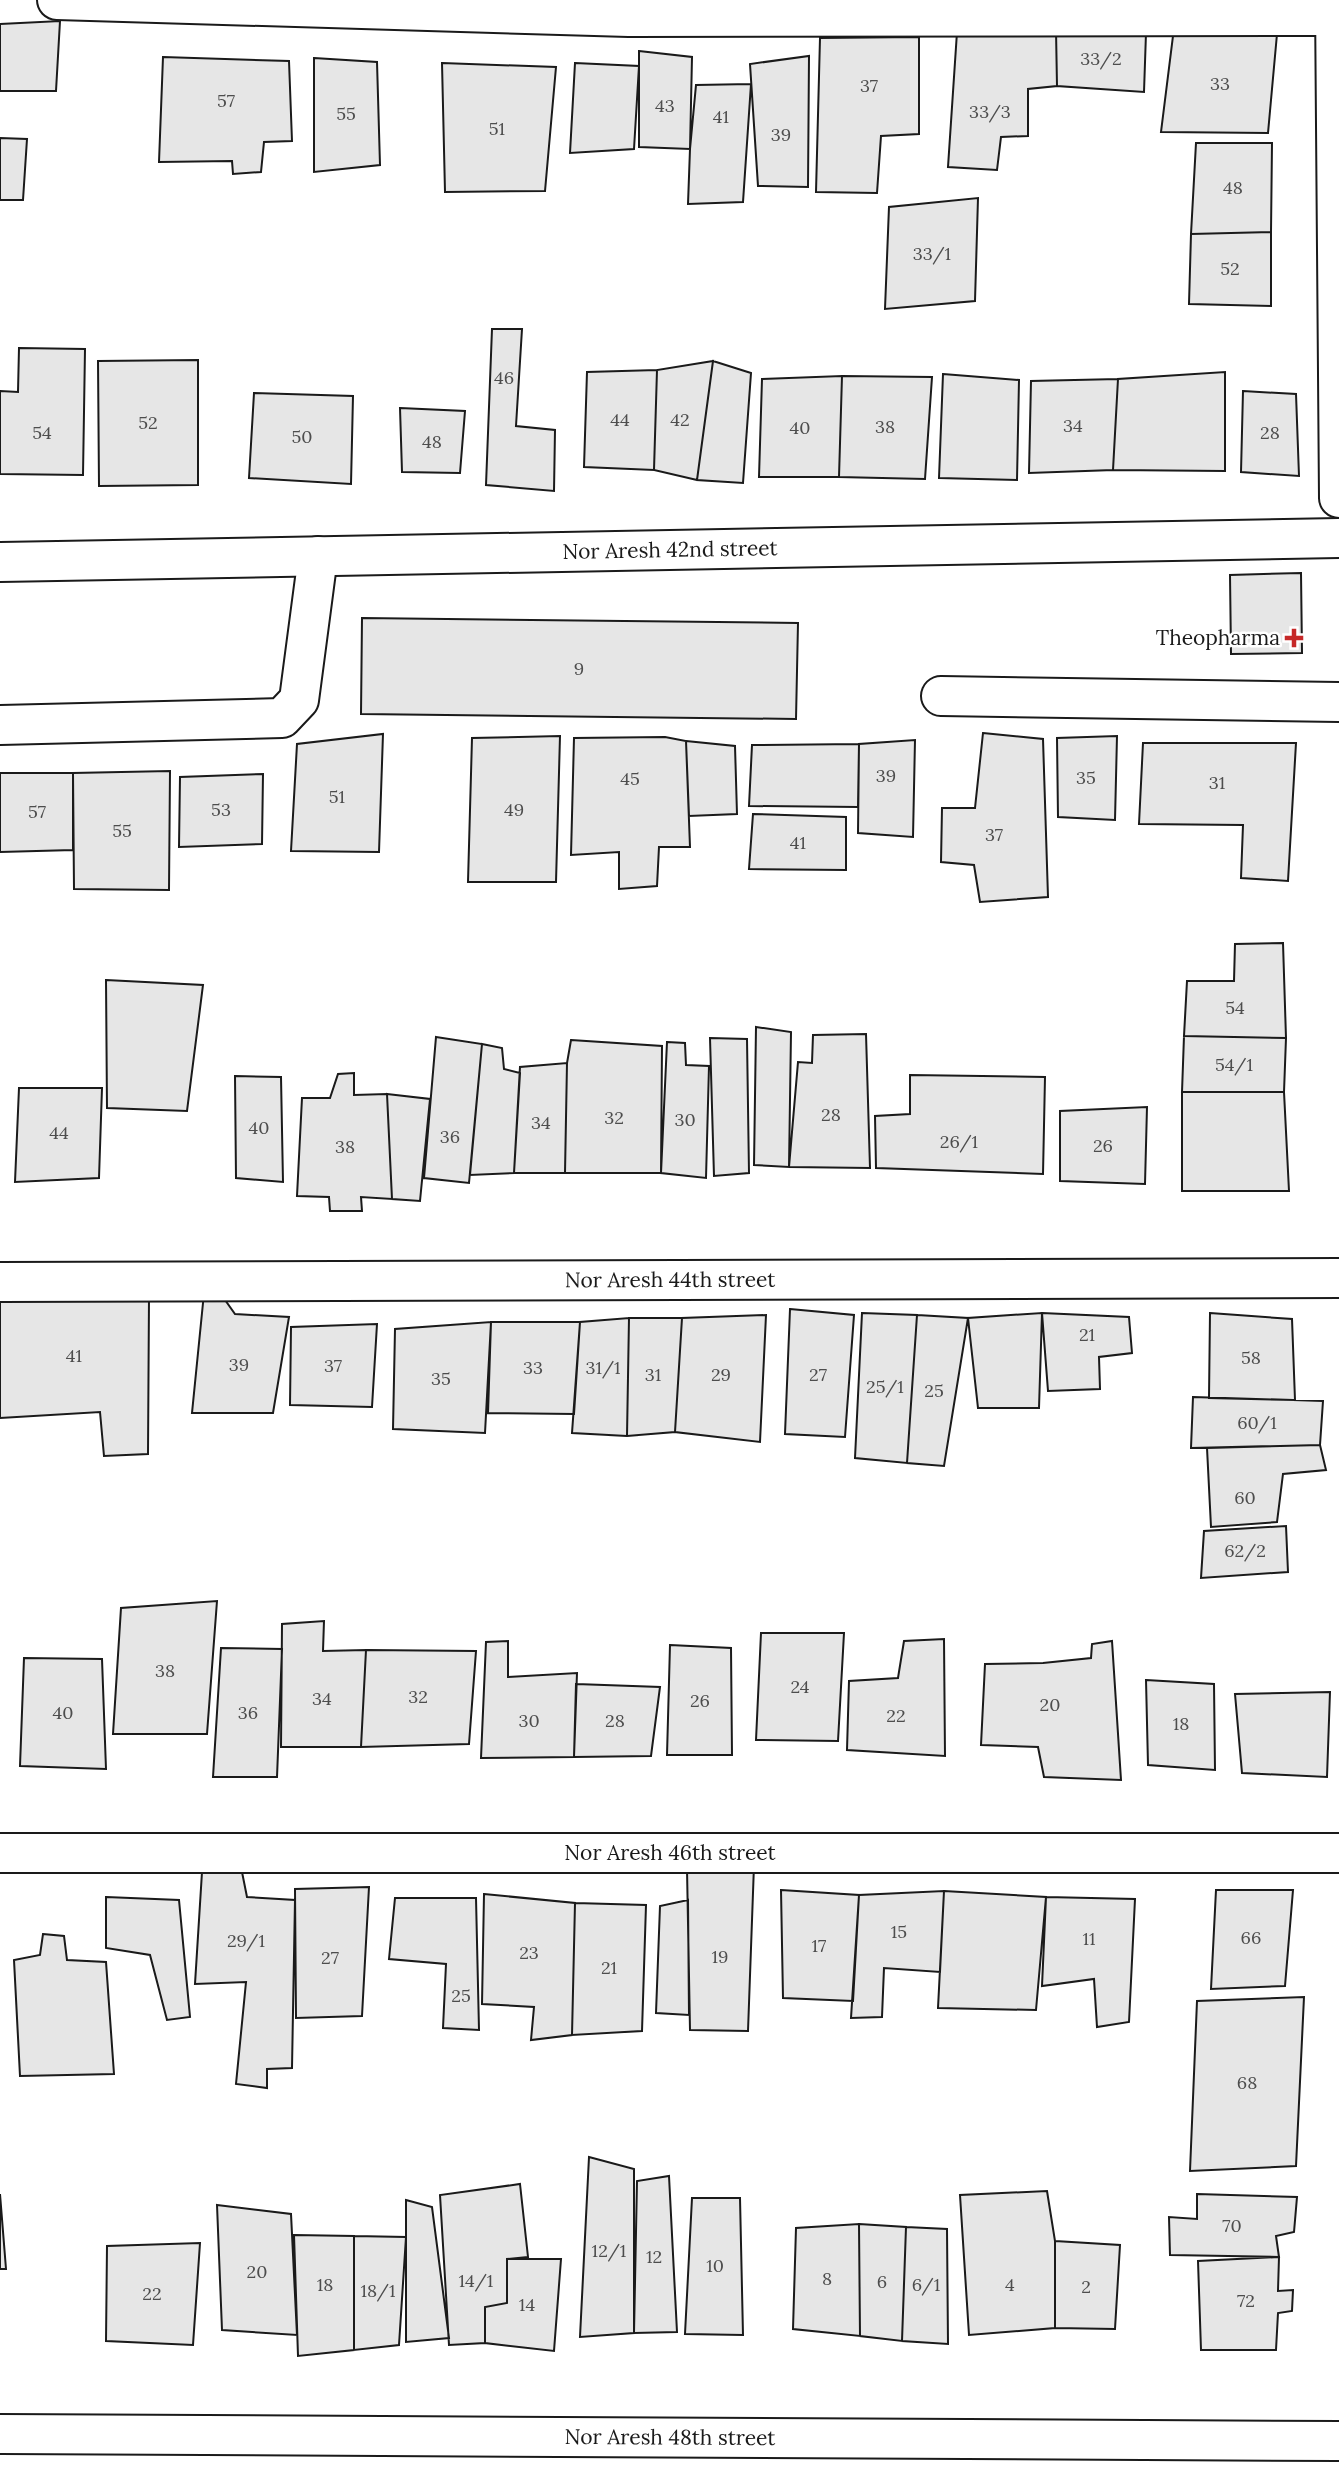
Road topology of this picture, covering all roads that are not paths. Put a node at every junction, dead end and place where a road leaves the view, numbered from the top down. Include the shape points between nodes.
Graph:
1 (57, 0) edge
2 (1336, 11) edge
3 (1339, 499) edge
4 (1339, 538) edge
5 (318, 556) junction
6 (0, 562) edge
7 (942, 696) dead end
8 (1339, 702) edge
9 (0, 725) edge
10 (1339, 1278) edge
11 (0, 1282) edge
12 (0, 1853) edge
13 (1339, 1853) edge
14 (0, 2434) edge
15 (1339, 2441) edge

1 - 2 street via 629,17
2 - 3 street
4 - 5 street, Nor Aresh 42nd street
5 - 6 street, Nor Aresh 42nd street
5 - 9 street via 299,700 282,718
7 - 8 street
10 - 11 street, Nor Aresh 44th street
12 - 13 street, Nor Aresh 46th street
14 - 15 street, Nor Aresh 48th street

